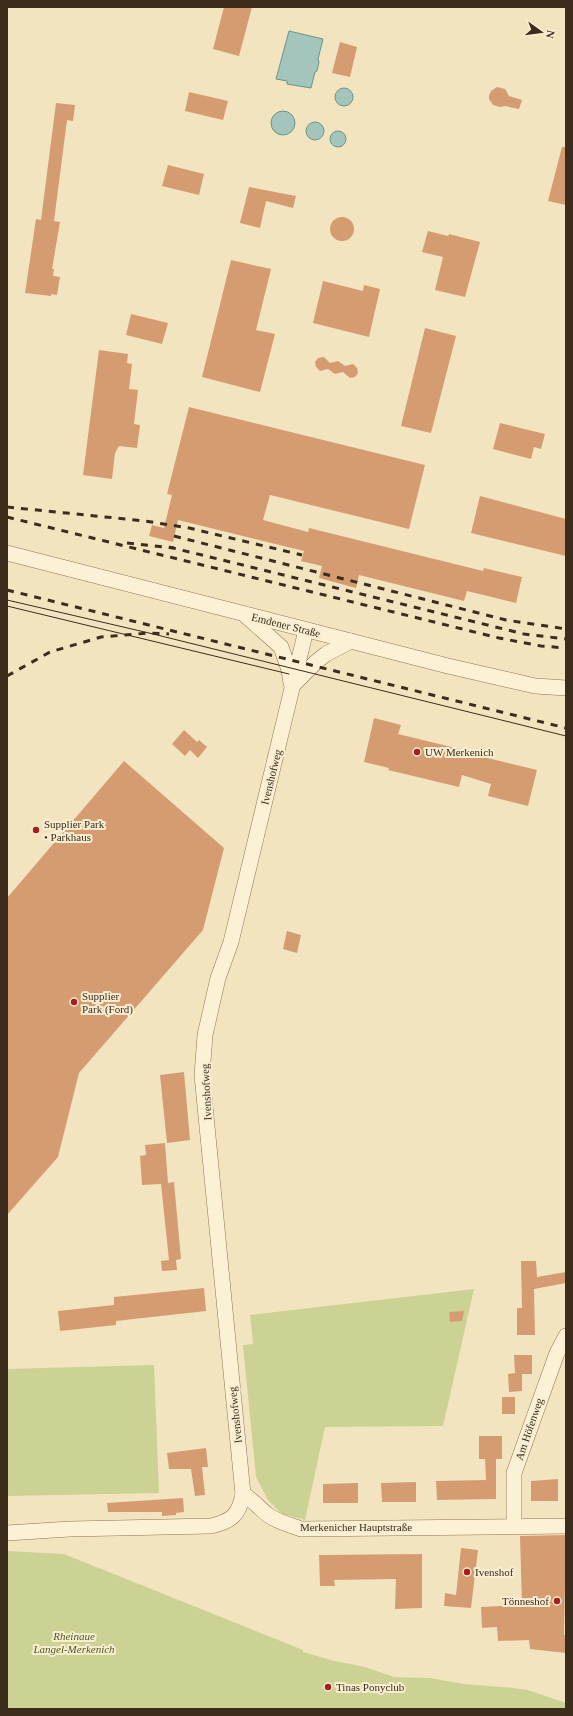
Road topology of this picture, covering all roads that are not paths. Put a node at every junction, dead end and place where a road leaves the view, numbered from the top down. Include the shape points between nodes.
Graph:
1 (7, 553) edge
2 (245, 614) junction
3 (306, 630) junction
4 (351, 641) junction
5 (292, 686) junction
6 (566, 688) edge
7 (566, 1336) edge
8 (243, 1494) junction
9 (514, 1526) junction
10 (566, 1526) edge
11 (7, 1534) edge

1 - 2 street, Emdener Straße
2 - 3 street, Emdener Straße
2 - 5 street via 281,647
3 - 4 street, Emdener Straße
3 - 5 street, Ivenshofweg
4 - 5 street via 316,662
4 - 6 street, Emdener Straße via 535,686
5 - 8 street, Ivenshofweg via 231,942 218,978 205,1035 202,1075
7 - 9 street, Am Höfenweg via 557,1353 514,1473
8 - 9 street, Merkenicher Hauptstraße via 268,1515 301,1529
8 - 11 street via 241,1506 234,1517 211,1526
9 - 10 street, Merkenicher Hauptstraße

